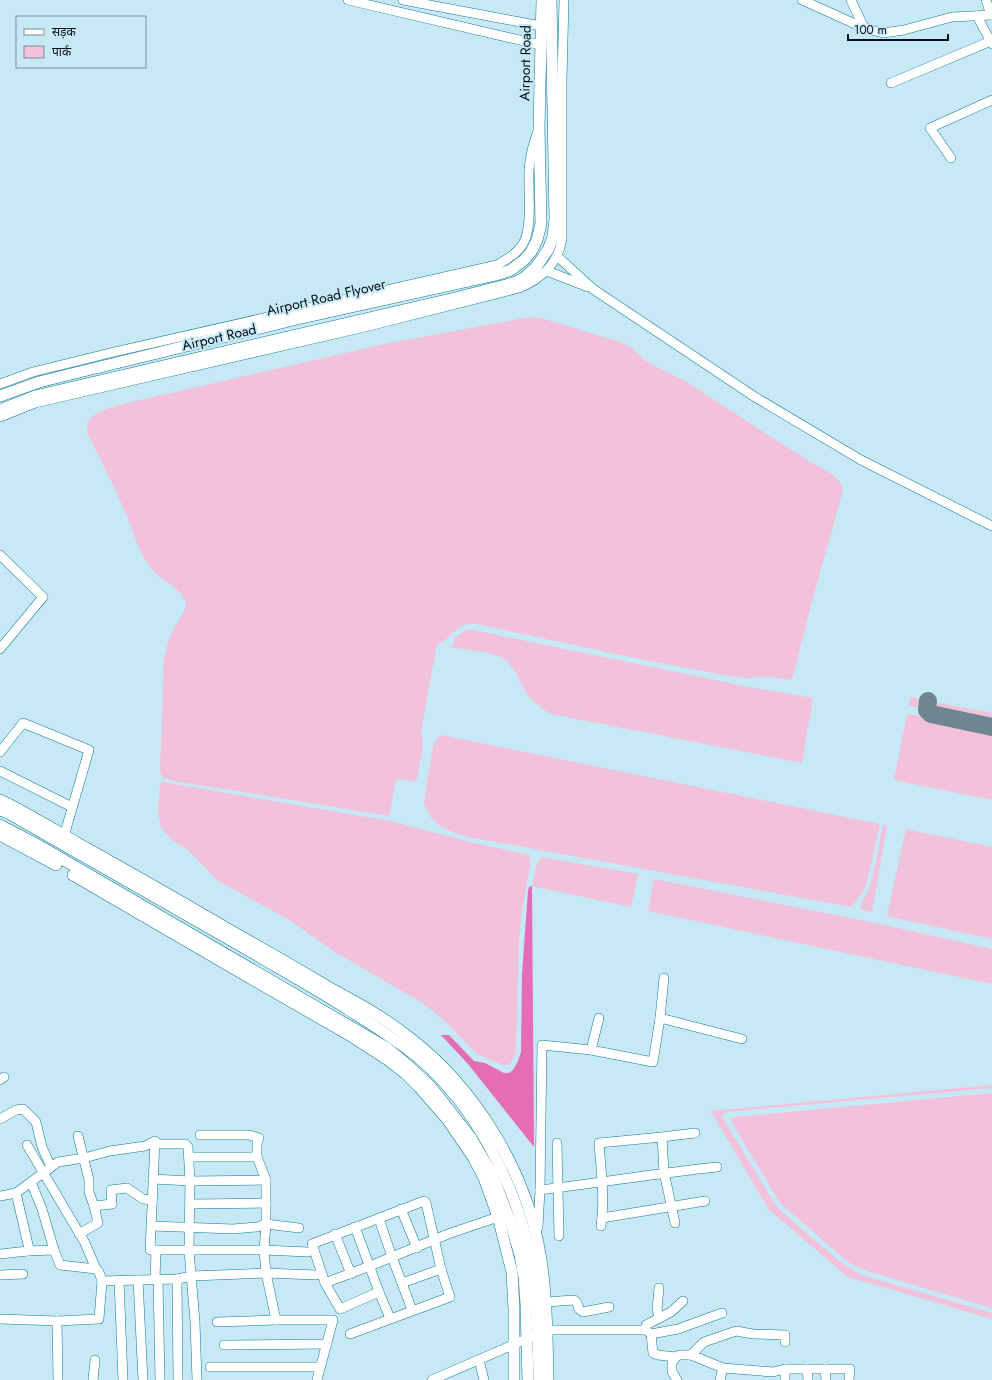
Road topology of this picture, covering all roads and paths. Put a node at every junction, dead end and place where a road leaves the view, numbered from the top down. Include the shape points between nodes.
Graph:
1 (348, 0) edge
2 (403, 0) edge
3 (542, 0) edge
4 (552, 0) edge
5 (564, 0) edge
6 (802, 0) edge
7 (851, 0) edge
8 (986, 0) edge
9 (991, 15) edge
10 (977, 16) junction
11 (541, 26) junction
12 (864, 28) junction
13 (991, 43) edge
14 (541, 45) junction
15 (891, 83) dead end
16 (992, 100) edge
17 (539, 127) junction
18 (951, 158) dead end
19 (557, 256) junction
20 (547, 271) junction
21 (593, 289) junction
22 (0, 384) edge
23 (0, 396) edge
24 (0, 410) edge
25 (0, 417) edge
26 (992, 526) edge
27 (0, 555) edge
28 (0, 649) edge
29 (0, 752) edge
30 (0, 771) edge
31 (0, 800) edge
32 (72, 807) junction
33 (4, 812) edge
34 (3, 830) edge
35 (61, 837) junction
36 (35, 849) junction
37 (664, 978) dead end
38 (599, 1018) dead end
39 (660, 1018) junction
40 (742, 1039) dead end
41 (592, 1050) junction
42 (0, 1119) edge
43 (695, 1133) dead end
44 (200, 1134) dead end
45 (78, 1136) dead end
46 (662, 1137) junction
47 (558, 1143) dead end
48 (155, 1144) junction
49 (27, 1145) dead end
50 (189, 1157) junction
51 (257, 1157) junction
52 (84, 1158) junction
53 (51, 1167) junction
54 (717, 1167) dead end
55 (43, 1172) junction
56 (664, 1172) junction
57 (153, 1179) junction
58 (190, 1180) junction
59 (266, 1180) junction
60 (31, 1182) junction
61 (601, 1183) junction
62 (559, 1188) junction
63 (540, 1190) junction
64 (16, 1192) junction
65 (0, 1196) edge
66 (152, 1200) junction
67 (705, 1201) dead end
68 (266, 1203) junction
69 (190, 1204) junction
70 (94, 1206) junction
71 (673, 1207) junction
72 (401, 1209) junction
73 (498, 1217) junction
74 (380, 1219) junction
75 (675, 1223) dead end
76 (266, 1224) junction
77 (152, 1226) junction
78 (355, 1227) junction
79 (189, 1228) junction
80 (299, 1228) dead end
81 (535, 1233) junction
82 (79, 1234) junction
83 (336, 1234) junction
84 (558, 1236) dead end
85 (435, 1240) junction
86 (417, 1248) junction
87 (54, 1250) junction
88 (156, 1250) junction
89 (189, 1250) junction
90 (264, 1250) junction
91 (28, 1251) junction
92 (308, 1252) dead end
93 (0, 1254) edge
94 (392, 1257) junction
95 (370, 1266) junction
96 (96, 1269) junction
97 (442, 1269) junction
98 (266, 1273) junction
99 (23, 1274) dead end
100 (351, 1274) junction
101 (0, 1275) edge
102 (316, 1275) dead end
103 (192, 1276) junction
104 (157, 1279) junction
105 (176, 1279) junction
106 (119, 1280) junction
107 (138, 1280) junction
108 (102, 1281) junction
109 (325, 1283) junction
110 (402, 1284) junction
111 (659, 1288) dead end
112 (379, 1292) junction
113 (683, 1301) dead end
114 (546, 1302) junction
115 (609, 1307) dead end
116 (412, 1310) junction
117 (722, 1313) dead end
118 (390, 1318) junction
119 (660, 1318) junction
120 (0, 1319) edge
121 (276, 1320) junction
122 (57, 1321) junction
123 (217, 1322) dead end
124 (649, 1332) junction
125 (350, 1334) dead end
126 (538, 1334) junction
127 (785, 1342) dead end
128 (327, 1344) junction
129 (514, 1344) junction
130 (224, 1345) dead end
131 (691, 1355) junction
132 (676, 1357) junction
133 (95, 1360) dead end
134 (480, 1360) junction
135 (210, 1367) dead end
136 (320, 1367) junction
137 (723, 1368) junction
138 (785, 1369) junction
139 (807, 1369) junction
140 (825, 1369) junction
141 (58, 1380) edge
142 (93, 1380) edge
143 (123, 1380) edge
144 (143, 1380) edge
145 (160, 1380) edge
146 (178, 1380) edge
147 (197, 1380) edge
148 (317, 1380) edge
149 (432, 1380) edge
150 (484, 1380) edge
151 (514, 1380) edge
152 (528, 1380) edge
153 (539, 1380) edge
154 (548, 1380) edge
155 (677, 1380) edge
156 (720, 1380) edge
157 (785, 1380) edge
158 (808, 1380) edge
159 (826, 1380) edge
160 (849, 1380) edge

1 - 14 street
2 - 11 street
3 - 11 main road, Airport Road
4 - 24 main road, Airport Road via 555,219 553,237 548,250 536,267 516,282 34,396
5 - 19 street via 562,234
6 - 12 street
7 - 12 street
8 - 9 street
9 - 10 street
10 - 12 street via 952,17 883,33
10 - 13 street
11 - 14 main road, Airport Road
13 - 15 street
14 - 17 main road, Airport Road
16 - 18 street via 930,128
17 - 22 street via 532,148 529,170 529,221 524,242 517,252 497,265 114,352 33,372
17 - 23 main road, Airport Road Flyover via 542,224 531,252 519,265 510,270 38,382
19 - 20 street
19 - 21 street
20 - 21 street
20 - 25 street via 519,288 35,403
21 - 26 street via 755,397 854,456
27 - 28 street via 43,597
29 - 32 street via 23,723 89,750
30 - 32 street
31 - 35 main road
32 - 35 street
33 - 35 main road
34 - 36 main road
35 - 81 main road via 371,1011 412,1039 443,1067 480,1112 515,1172
35 - 126 main road via 119,878 304,982 385,1032 422,1061 448,1086 488,1145 517,1209 530,1252
36 - 73 main road via 238,972 373,1049 406,1074 447,1119 473,1157 484,1178
36 - 126 main road via 387,1048 426,1082 472,1138 492,1174 520,1255 526,1304
37 - 39 street
38 - 41 street
39 - 40 street
39 - 41 street via 653,1062
41 - 63 street via 542,1045
42 - 53 street via 16,1110 23,1110 36,1122 42,1147
43 - 46 street
44 - 51 street via 249,1135 259,1138 256,1143
45 - 52 street
46 - 56 street
46 - 61 street via 599,1143
47 - 62 street
48 - 50 street via 187,1145
48 - 52 street via 155,1141 145,1146
48 - 57 street
49 - 55 street
50 - 51 street
50 - 58 street
51 - 59 street
52 - 53 street via 58,1162
52 - 70 street via 89,1192
53 - 55 street
54 - 56 street
55 - 60 street
55 - 82 street
56 - 61 street
56 - 71 street
57 - 58 street
57 - 66 street
58 - 59 street
58 - 69 street
59 - 68 street
60 - 64 street
60 - 87 street
61 - 62 street
61 - 71 street via 602,1222
62 - 63 street
62 - 84 street
63 - 81 street via 538,1227
64 - 65 street
64 - 91 street
66 - 70 street via 143,1199 127,1188 111,1190 112,1204
66 - 77 street
67 - 71 street
68 - 69 street
68 - 76 street
69 - 79 street
70 - 82 street via 98,1223
71 - 75 street
72 - 74 street
72 - 85 street via 424,1201
72 - 86 street
73 - 85 street
73 - 129 main road via 512,1272
74 - 78 street
74 - 94 street
76 - 79 street via 233,1229
76 - 80 street
76 - 90 street
77 - 79 street
77 - 88 street via 150,1250
78 - 83 street
78 - 95 street
79 - 89 street
81 - 114 main road
82 - 96 street
83 - 100 street
83 - 109 street via 312,1244
85 - 86 street
85 - 97 street
86 - 94 street
87 - 91 street
87 - 96 street via 60,1265
88 - 89 street
88 - 104 street
89 - 90 street
89 - 103 street
90 - 92 street
90 - 98 street
91 - 93 street
94 - 95 street
94 - 110 street
95 - 100 street
95 - 112 street
96 - 108 street
97 - 110 street
97 - 116 street via 450,1296
98 - 102 street
98 - 103 street
98 - 121 street
99 - 101 street
100 - 109 street
103 - 105 street
103 - 147 street
104 - 105 street
104 - 107 street
104 - 145 street
105 - 146 street
106 - 107 street
106 - 108 street
106 - 143 street
107 - 144 street
108 - 122 street via 99,1319
109 - 112 street via 340,1309
110 - 116 street
111 - 119 street via 657,1310
112 - 118 street
113 - 119 street
114 - 115 street via 574,1300 583,1312
114 - 126 main road
116 - 118 street
117 - 124 street via 678,1329
118 - 125 street
119 - 124 street via 646,1325
120 - 122 street
121 - 123 street
121 - 128 street via 333,1320
122 - 141 street
124 - 126 street
124 - 132 street via 653,1353
126 - 129 street
126 - 152 main road
126 - 153 main road
126 - 154 main road
127 - 131 street via 785,1335 753,1334 736,1330 704,1342
128 - 130 street
128 - 136 street
129 - 134 street
129 - 151 main road
131 - 132 street
131 - 137 street
132 - 155 street via 672,1363 672,1372
133 - 142 street
134 - 149 street
134 - 150 street
135 - 136 street
136 - 148 street
137 - 138 street via 773,1372
137 - 156 street
138 - 139 street
138 - 157 street
139 - 140 street
139 - 158 street
140 - 159 street
140 - 160 street via 850,1369

